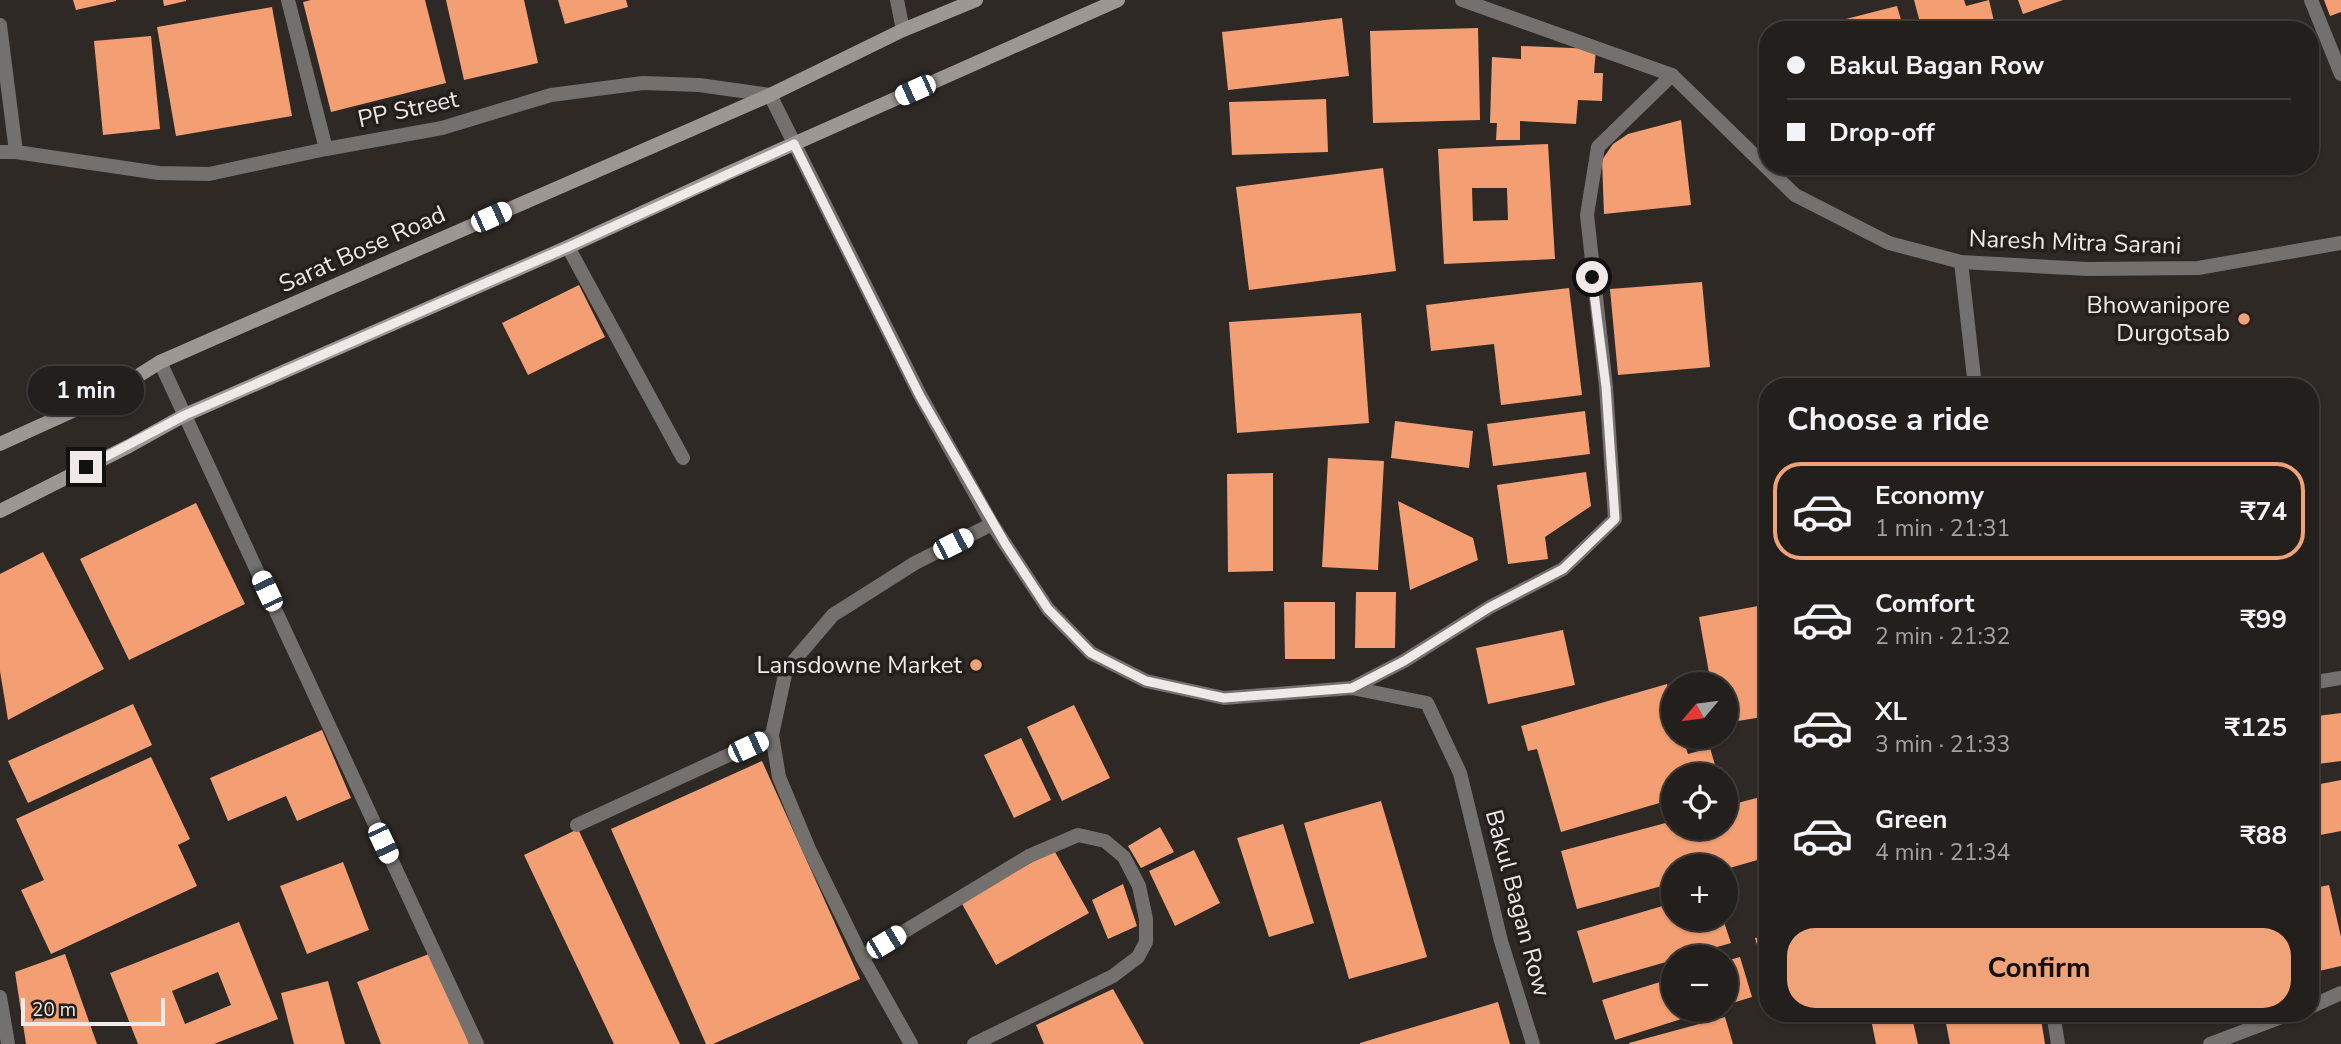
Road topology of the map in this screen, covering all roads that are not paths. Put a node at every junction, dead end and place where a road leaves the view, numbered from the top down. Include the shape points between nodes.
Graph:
1 (288, 0) edge
2 (897, 0) edge
3 (976, 0) edge
4 (1118, 0) edge
5 (1462, 0) edge
6 (2311, 0) edge
7 (0, 25) edge
8 (903, 30) junction
9 (2341, 74) edge
10 (1672, 75) junction
11 (770, 94) junction
12 (794, 144) junction
13 (326, 149) junction
14 (0, 152) edge
15 (16, 152) junction
16 (1759, 160) edge
17 (1774, 175) edge
18 (2341, 243) edge
19 (568, 247) junction
20 (1961, 262) junction
21 (160, 362) junction
22 (1974, 378) edge
23 (185, 415) junction
24 (0, 444) edge
25 (683, 458) dead end
26 (0, 511) edge
27 (992, 524) junction
28 (2341, 678) edge
29 (2319, 682) edge
30 (1352, 688) junction
31 (772, 735) junction
32 (577, 825) dead end
33 (862, 957) junction
34 (2341, 993) edge
35 (0, 997) edge
36 (2319, 1003) edge
37 (2054, 1022) edge
38 (2268, 1022) edge
39 (8, 1044) edge
40 (477, 1044) edge
41 (911, 1044) edge
42 (974, 1044) edge
43 (1533, 1044) edge
44 (2057, 1044) edge
45 (2210, 1044) edge

1 - 13 street
2 - 8 street
3 - 8 main road, Sarat Bose Road
4 - 12 main road
5 - 10 street, Naresh Mitra Sarani
6 - 9 street
7 - 15 street
8 - 11 main road, Sarat Bose Road
10 - 16 street, Naresh Mitra Sarani
10 - 30 street via 1598,147 1587,215 1615,519 1563,569
11 - 12 street
11 - 13 street, PP Street via 643,83 551,95 442,128
11 - 21 main road, Sarat Bose Road
12 - 19 main road
12 - 27 street via 920,396
13 - 15 street, PP Street via 209,174 159,173
14 - 15 street, PP Street
17 - 20 street, Naresh Mitra Sarani via 1795,195 1889,243
18 - 20 street, Naresh Mitra Sarani via 2198,268 2088,269
19 - 23 main road
19 - 25 street
20 - 22 street
21 - 23 street
21 - 24 main road, Sarat Bose Road via 108,395
23 - 26 main road
23 - 40 street
27 - 30 street via 1048,609 1091,653 1146,681 1224,698
27 - 31 street via 915,563 833,615 786,670
28 - 29 street
30 - 43 street, Bakul Bagan Row via 1427,703 1460,773 1501,940
31 - 32 street
31 - 33 street via 779,777
33 - 41 street
33 - 42 street via 1029,856 1078,835 1105,841 1124,857 1139,886 1146,942 1138,957 1113,976
34 - 36 street
35 - 39 street
37 - 44 street
38 - 45 street

